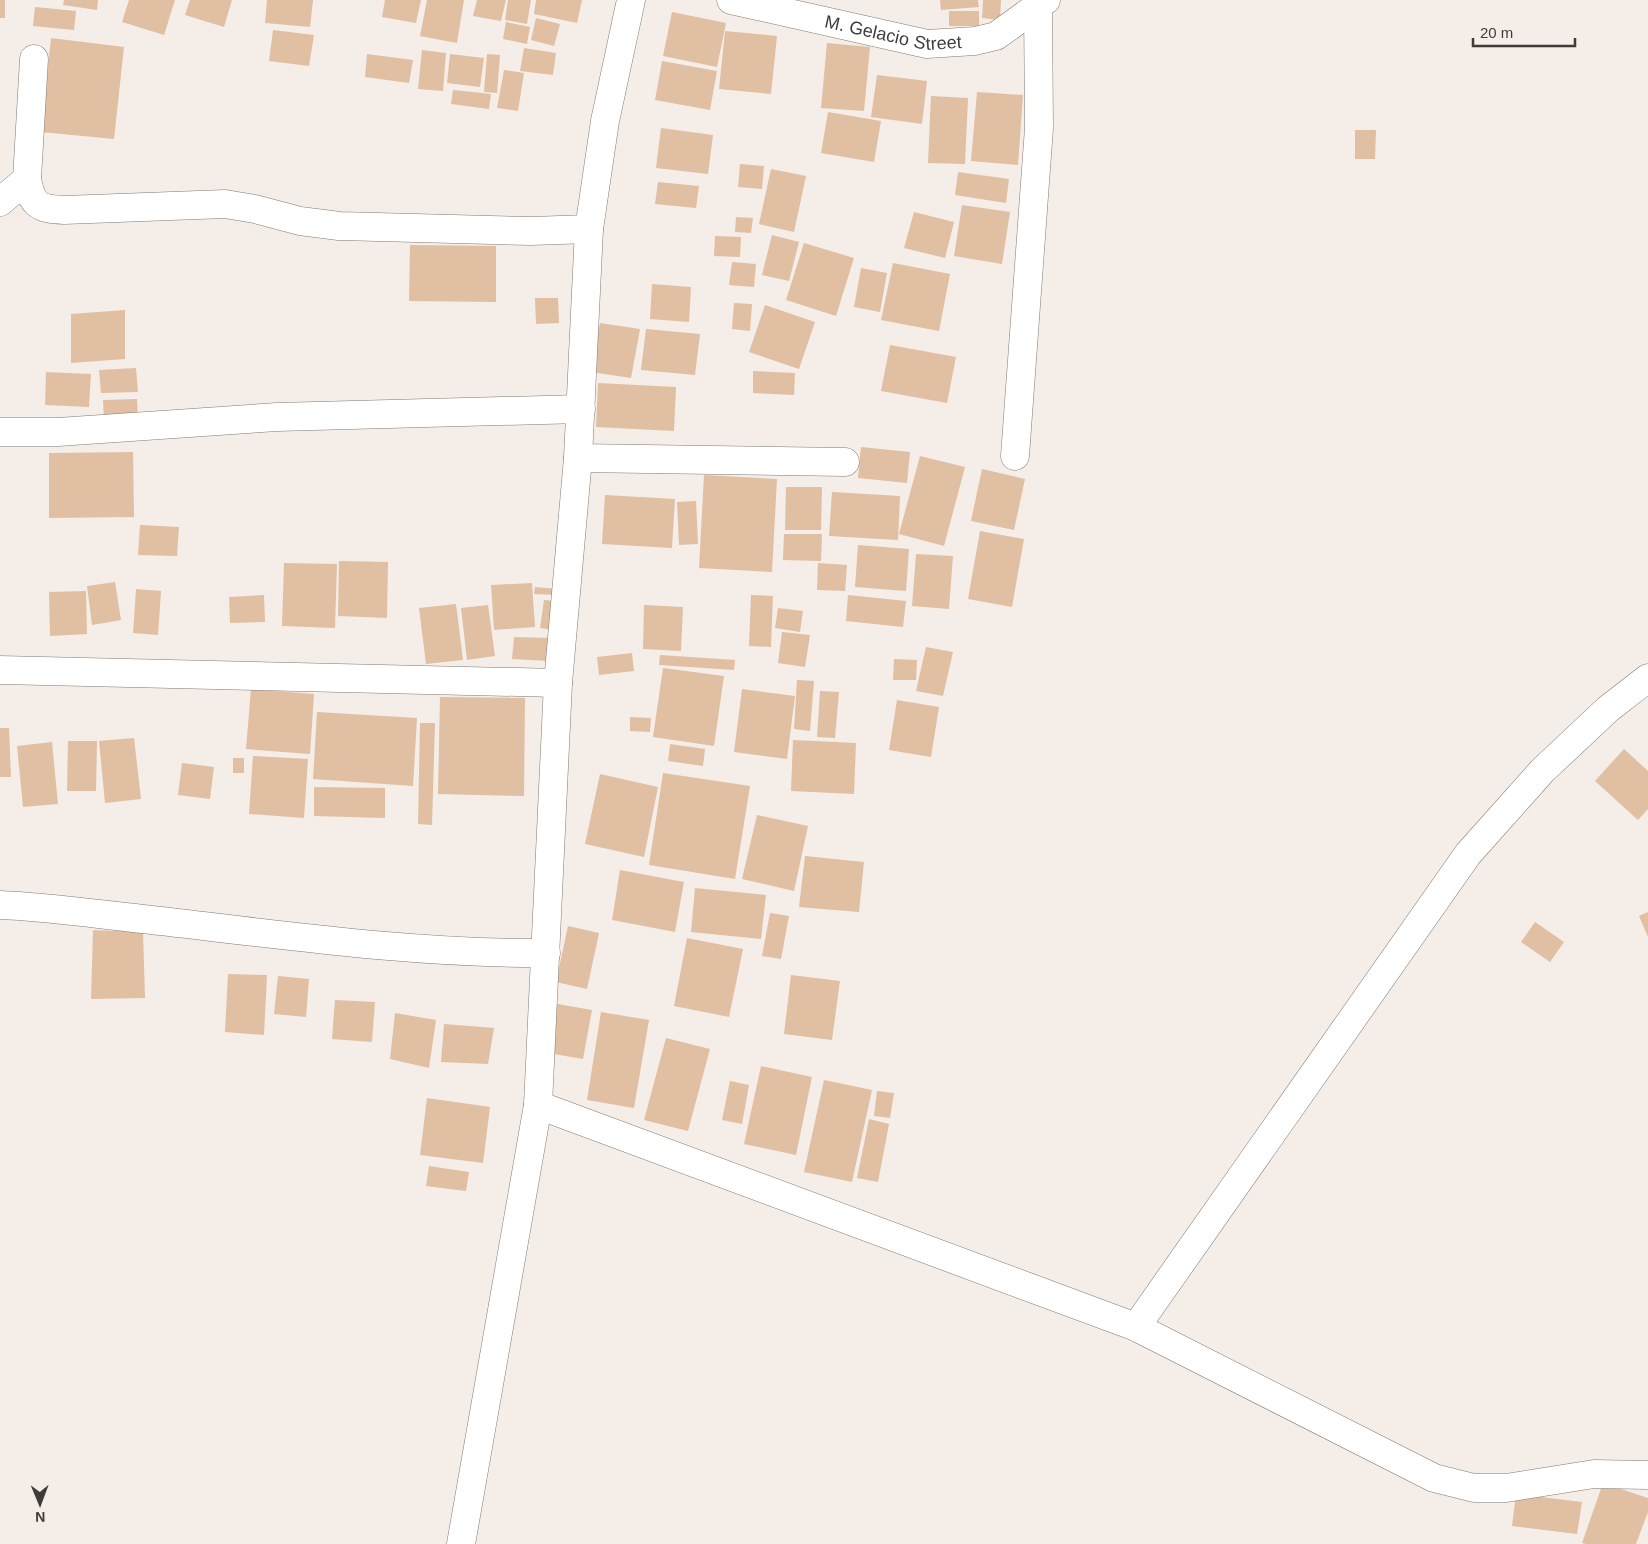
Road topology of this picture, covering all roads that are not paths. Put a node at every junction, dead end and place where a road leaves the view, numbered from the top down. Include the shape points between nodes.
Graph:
1 (631, 0) edge
2 (731, 0) edge
3 (1042, 3) edge
4 (34, 59) dead end
5 (27, 178) junction
6 (0, 202) edge
7 (590, 229) junction
8 (580, 409) junction
9 (0, 432) edge
10 (1015, 456) dead end
11 (578, 458) junction
12 (846, 462) dead end
13 (0, 670) edge
14 (1648, 678) edge
15 (558, 683) junction
16 (0, 905) edge
17 (546, 953) junction
18 (538, 1104) junction
19 (1136, 1327) junction
20 (1648, 1475) edge
21 (461, 1544) edge

1 - 7 street via 605,121
2 - 3 street, M. Gelacio Street via 927,44 975,41 996,36
3 - 10 street via 1039,128
4 - 5 street
5 - 6 street
5 - 7 street via 35,202 47,209 225,204 339,226 521,231
7 - 8 street
8 - 9 street via 277,417 58,432
8 - 11 street
11 - 12 street
11 - 15 street
13 - 15 street
14 - 19 street via 1608,709 1542,771 1468,854
15 - 17 street
16 - 17 street via 376,945
17 - 18 street
18 - 19 street
18 - 21 street
19 - 20 street via 1434,1478 1474,1488 1506,1488 1594,1474

